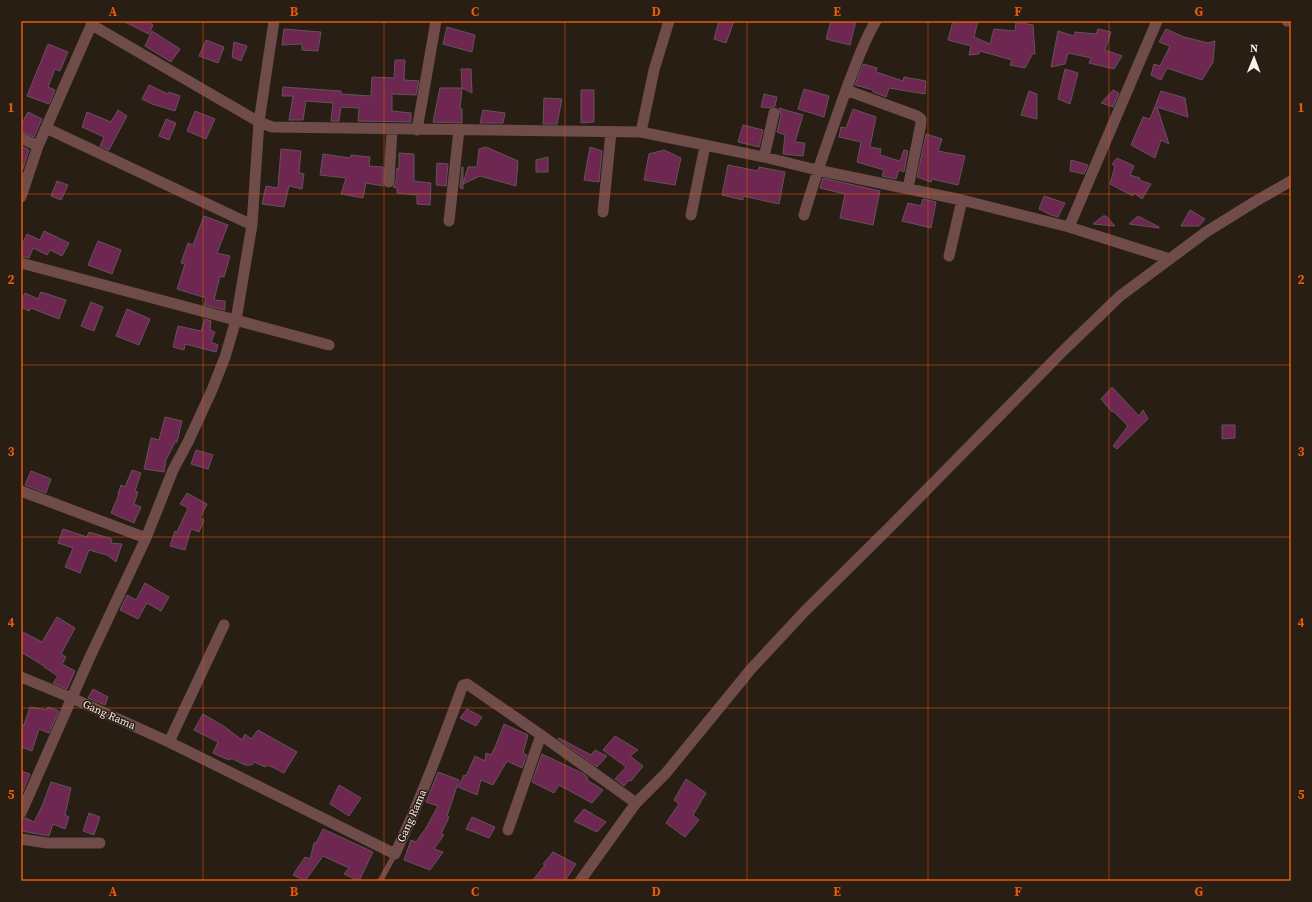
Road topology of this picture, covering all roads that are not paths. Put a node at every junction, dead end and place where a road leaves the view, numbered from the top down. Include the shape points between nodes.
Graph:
1 (274, 21) edge
2 (436, 21) edge
3 (669, 21) edge
4 (876, 21) edge
5 (1157, 21) edge
6 (1287, 21) edge
7 (1291, 21) edge
8 (93, 23) edge
9 (846, 90) junction
10 (774, 113) dead end
11 (259, 122) junction
12 (46, 128) junction
13 (392, 129) junction
14 (417, 130) junction
15 (459, 130) junction
16 (611, 132) junction
17 (641, 132) junction
18 (21, 138) edge
19 (38, 146) junction
20 (705, 146) junction
21 (764, 157) junction
22 (817, 170) junction
23 (1291, 181) edge
24 (389, 182) dead end
25 (908, 188) junction
26 (21, 197) edge
27 (962, 200) junction
28 (603, 212) dead end
29 (804, 215) dead end
30 (691, 216) dead end
31 (449, 221) dead end
32 (252, 225) junction
33 (1069, 227) junction
34 (949, 256) dead end
35 (1170, 259) junction
36 (21, 263) edge
37 (236, 320) junction
38 (329, 345) dead end
39 (21, 491) edge
40 (146, 538) junction
41 (224, 625) dead end
42 (21, 677) edge
43 (72, 698) junction
44 (542, 735) junction
45 (169, 742) junction
46 (636, 803) junction
47 (21, 813) edge
48 (508, 830) dead end
49 (21, 839) edge
50 (100, 843) dead end
51 (395, 854) junction
52 (380, 881) edge
53 (580, 881) edge

1 - 11 street
2 - 14 street
3 - 17 street via 654,70
4 - 9 street via 869,31
5 - 33 street
6 - 7 street
8 - 11 street
8 - 12 street
9 - 22 street
9 - 25 street via 921,119
10 - 21 street
11 - 13 street via 272,127
11 - 32 street
12 - 19 street
12 - 32 street
13 - 14 street
13 - 24 street
14 - 15 street
15 - 16 street
15 - 31 street
16 - 17 street
16 - 28 street
17 - 20 street
18 - 19 street
19 - 26 street
20 - 21 street
20 - 30 street
21 - 22 street
22 - 25 street
22 - 29 street
23 - 35 street via 1206,232
25 - 27 street
27 - 33 street
27 - 34 street
32 - 37 street
33 - 35 street
35 - 46 street via 1120,296 1064,348 805,611 751,669 666,773
36 - 37 street
37 - 38 street
37 - 40 street via 212,390 173,470
39 - 40 street
40 - 43 street
41 - 45 street
42 - 43 street, Gang Rama
43 - 45 street, Gang Rama
43 - 47 street
44 - 46 street, Gang Rama
44 - 48 street
44 - 51 street, Gang Rama via 472,686 462,685 415,812
45 - 51 street, Gang Rama
46 - 53 street
49 - 50 street via 47,844
51 - 52 lane

